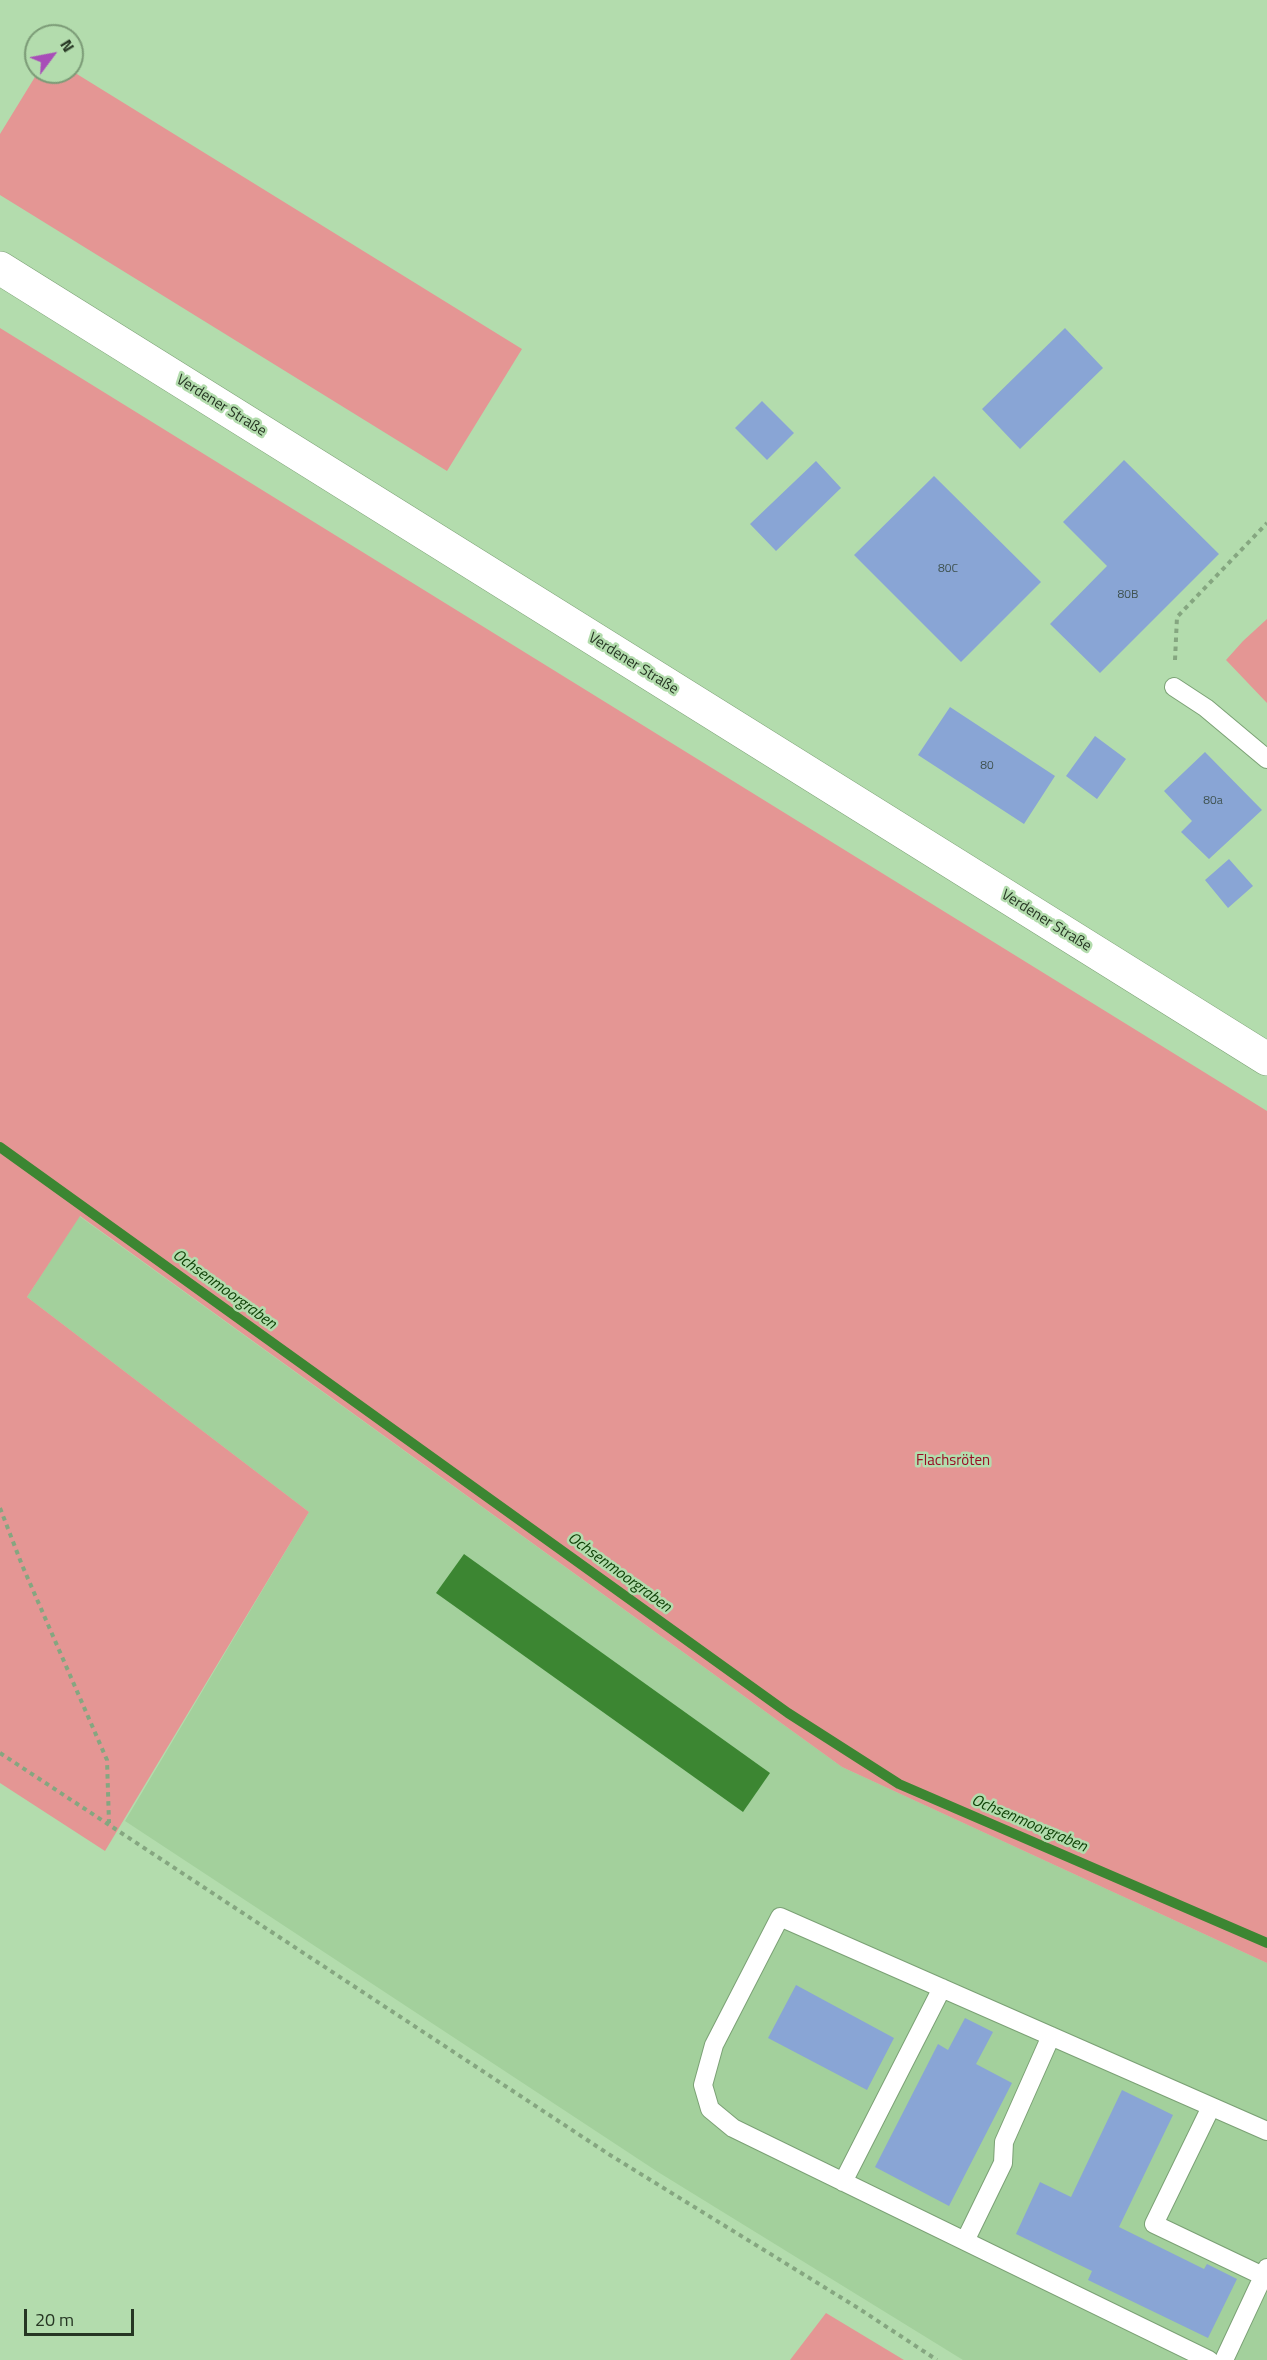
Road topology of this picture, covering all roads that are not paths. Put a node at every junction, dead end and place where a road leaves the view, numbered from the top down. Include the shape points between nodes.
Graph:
1 (0, 268) edge
2 (1174, 687) road end
3 (1267, 759) edge
4 (1267, 1059) edge
5 (942, 1988) junction
6 (1051, 2036) junction
7 (1211, 2107) junction
8 (1267, 2131) edge
9 (843, 2182) junction
10 (964, 2241) junction
11 (1265, 2272) edge
12 (1209, 2360) edge
13 (1224, 2360) edge

1 - 4 main road, Verdener Straße
2 - 3 lane
5 - 6 lane
5 - 9 lane
5 - 9 lane via 780,1917 714,2044 703,2085 710,2109 733,2128
6 - 7 lane
6 - 10 lane via 1004,2142 1003,2163
7 - 8 lane
7 - 11 lane via 1154,2224
9 - 10 lane
10 - 12 lane
11 - 13 lane

